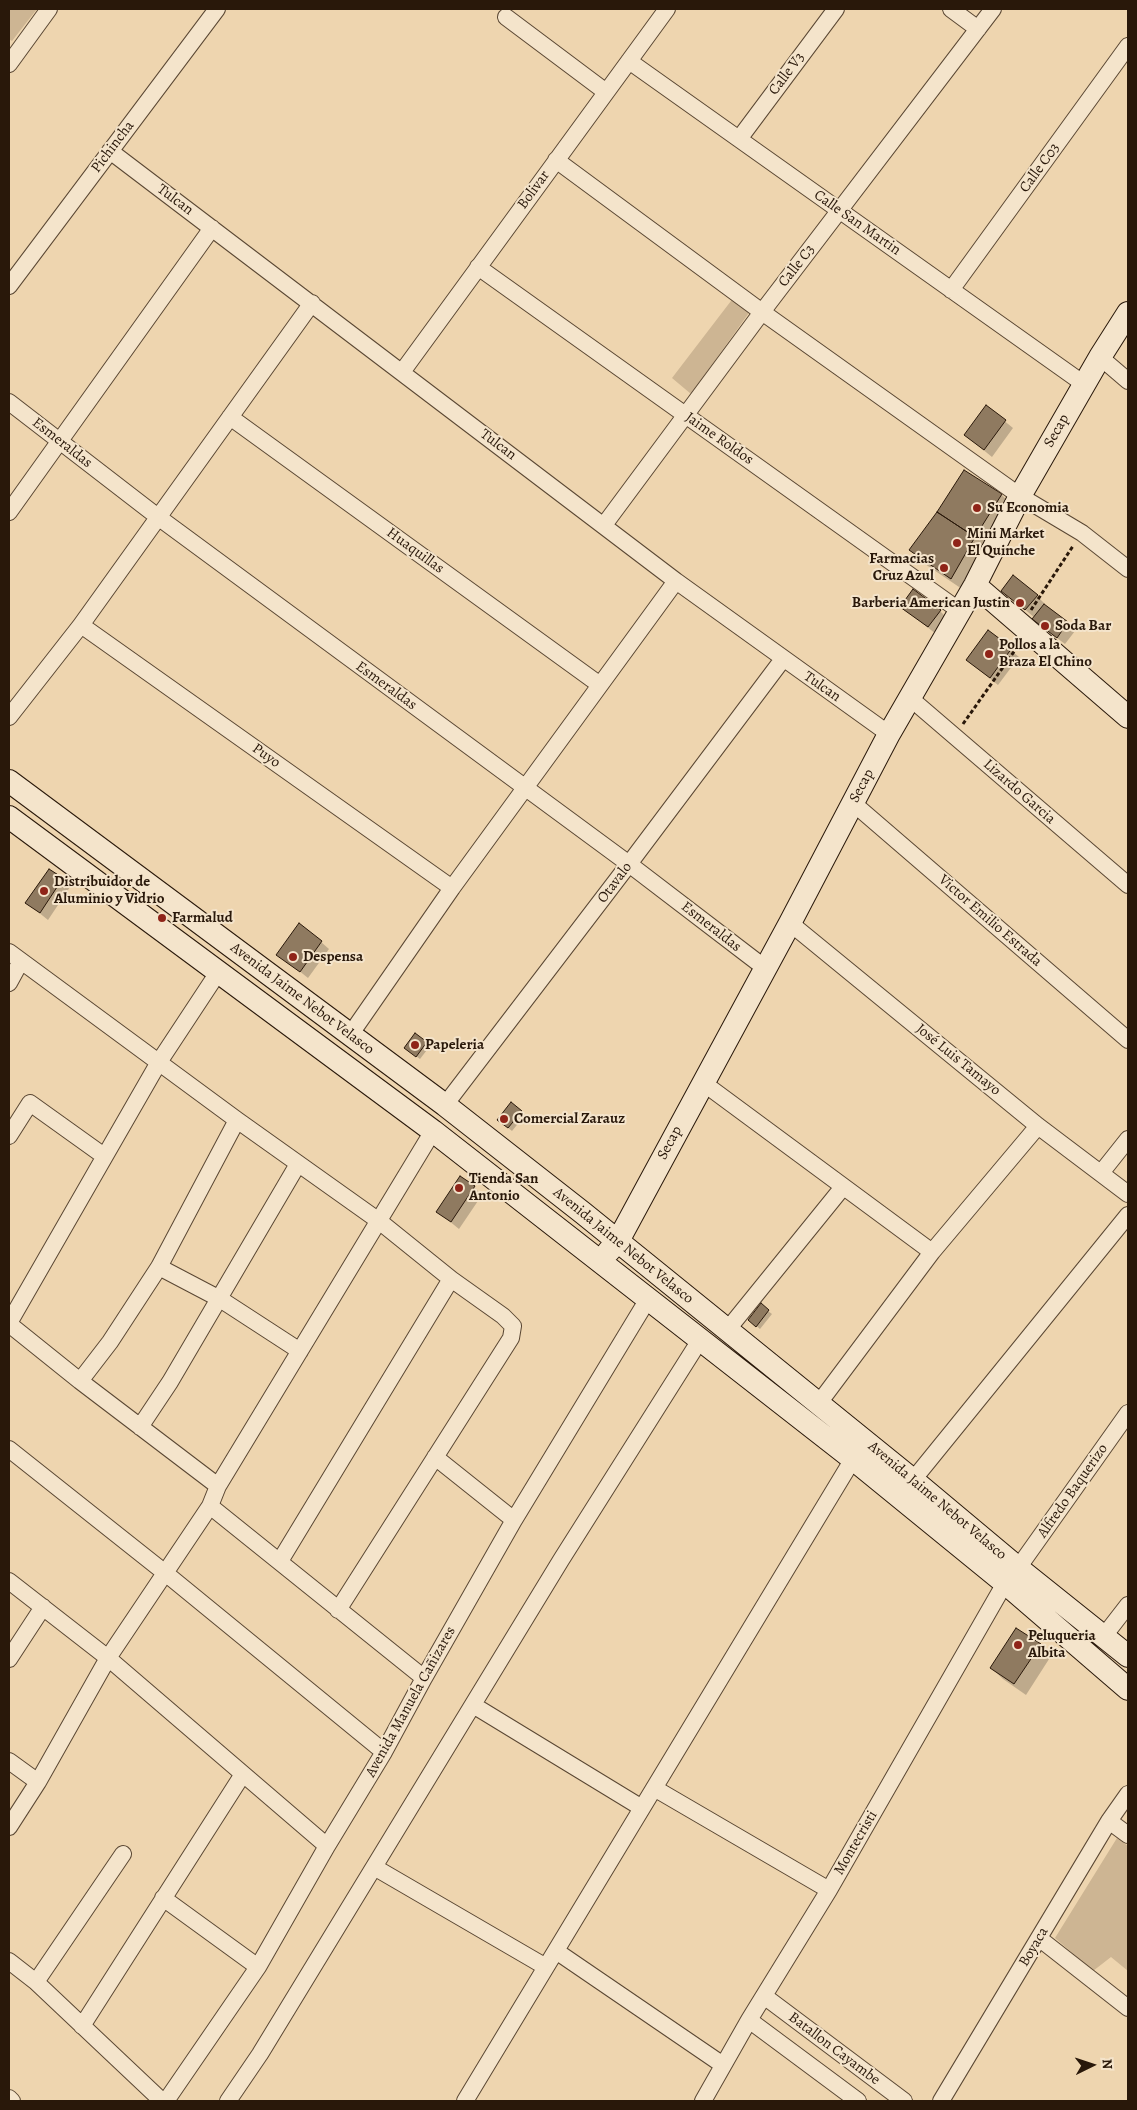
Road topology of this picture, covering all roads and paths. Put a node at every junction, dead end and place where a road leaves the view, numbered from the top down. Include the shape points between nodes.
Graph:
1 (49, 9) edge
2 (217, 9) edge
3 (667, 9) edge
4 (836, 9) edge
5 (951, 9) edge
6 (993, 9) edge
7 (506, 18) dead end
8 (978, 29) junction
9 (1128, 46) edge
10 (11, 57) edge
11 (629, 61) junction
12 (606, 92) junction
13 (739, 139) junction
14 (110, 150) junction
15 (556, 160) junction
16 (840, 211) junction
17 (212, 228) junction
18 (478, 267) junction
19 (9, 286) edge
20 (951, 290) junction
21 (312, 303) junction
22 (762, 312) junction
23 (1128, 313) edge
24 (1100, 357) junction
25 (402, 372) junction
26 (1128, 381) edge
27 (1084, 384) junction
28 (9, 402) edge
29 (687, 416) junction
30 (230, 417) junction
31 (60, 442) junction
32 (1020, 496) junction
33 (9, 512) edge
34 (158, 518) junction
35 (604, 525) junction
36 (1082, 533) junction
37 (1128, 569) edge
38 (676, 581) junction
39 (975, 585) junction
40 (960, 611) junction
41 (81, 625) junction
42 (1025, 628) junction
43 (782, 659) junction
44 (600, 685) junction
45 (910, 698) junction
46 (9, 717) edge
47 (1128, 717) edge
48 (889, 734) junction
49 (954, 736) junction
50 (9, 781) edge
51 (524, 788) junction
52 (853, 803) junction
53 (9, 817) edge
54 (629, 864) junction
55 (1128, 885) edge
56 (452, 888) junction
57 (790, 923) junction
58 (15, 956) edge
59 (765, 968) junction
60 (219, 971) junction
61 (9, 983) edge
62 (350, 1035) junction
63 (1128, 1040) edge
64 (159, 1062) junction
65 (702, 1082) junction
66 (445, 1105) junction
67 (237, 1120) junction
68 (1038, 1126) junction
69 (433, 1131) junction
70 (9, 1136) edge
71 (1128, 1139) edge
72 (104, 1156) junction
73 (298, 1164) junction
74 (1101, 1173) junction
75 (843, 1187) junction
76 (1128, 1194) edge
77 (1128, 1215) edge
78 (380, 1221) junction
79 (618, 1241) junction
80 (932, 1252) junction
81 (600, 1262) junction
82 (159, 1267) junction
83 (451, 1279) junction
84 (220, 1299) junction
85 (648, 1299) junction
86 (695, 1304) junction
87 (9, 1324) edge
88 (680, 1325) junction
89 (728, 1329) junction
90 (700, 1340) junction
91 (300, 1351) junction
92 (80, 1382) junction
93 (819, 1403) junction
94 (1128, 1413) edge
95 (140, 1427) junction
96 (9, 1449) edge
97 (436, 1457) junction
98 (853, 1459) junction
99 (913, 1480) junction
100 (218, 1486) junction
101 (210, 1506) junction
102 (514, 1520) junction
103 (280, 1561) junction
104 (164, 1572) junction
105 (1011, 1576) junction
106 (9, 1580) edge
107 (1128, 1605) edge
108 (43, 1607) junction
109 (338, 1610) junction
110 (1104, 1636) junction
111 (1128, 1656) edge
112 (108, 1658) junction
113 (9, 1659) edge
114 (424, 1678) junction
115 (1128, 1689) edge
116 (472, 1705) junction
117 (384, 1752) junction
118 (9, 1761) edge
119 (242, 1774) junction
120 (38, 1782) junction
121 (654, 1788) junction
122 (1128, 1794) edge
123 (642, 1808) junction
124 (1109, 1821) junction
125 (9, 1826) edge
126 (1128, 1835) edge
127 (327, 1846) junction
128 (123, 1854) dead end
129 (374, 1867) junction
130 (829, 1890) junction
131 (163, 1898) junction
132 (1040, 1939) junction
133 (556, 1951) junction
134 (9, 1961) edge
135 (258, 1967) junction
136 (546, 1967) junction
137 (36, 1982) junction
138 (764, 1996) junction
139 (1128, 2008) edge
140 (749, 2020) junction
141 (82, 2026) junction
142 (723, 2065) junction
143 (9, 2098) edge
144 (12, 2101) edge
145 (164, 2101) edge
146 (228, 2101) edge
147 (465, 2101) edge
148 (702, 2101) edge
149 (858, 2101) edge
150 (904, 2101) edge
151 (941, 2101) edge

1 - 10 street
2 - 14 street, Pichincha
3 - 11 street, Bolivar
4 - 13 street, Calle V3
5 - 8 street
6 - 8 street, Calle C3
7 - 12 street
8 - 16 street, Calle C3
9 - 20 street, Calle C03
11 - 12 street, Bolivar
11 - 13 street, Calle San Martin
12 - 15 street, Bolivar
13 - 16 street, Calle San Martin
14 - 17 street, Tulcan
14 - 19 street, Pichincha
15 - 18 street, Bolivar
15 - 22 street
16 - 20 street, Calle San Martin
16 - 22 street, Calle C3
17 - 21 street, Tulcan
17 - 31 street
18 - 25 street, Bolivar
18 - 29 street, Jaime Roldos
20 - 27 street, Calle San Martin
21 - 25 street, Tulcan
21 - 30 street
22 - 29 street, Calle C3
22 - 32 street
23 - 24 main road, Secap
24 - 26 street
24 - 27 main road, Secap
25 - 35 street, Tulcan
27 - 32 main road, Secap
28 - 31 street, Esmeraldas
29 - 35 street, Calle C3
29 - 40 street, Jaime Roldos
30 - 34 street
30 - 44 street, Huaquillas
31 - 33 street
31 - 34 street, Esmeraldas
32 - 36 street
32 - 39 main road, Secap
34 - 41 street
34 - 51 street, Esmeraldas
35 - 38 street, Tulcan
36 - 37 street
36 - 42 path
38 - 43 street, Tulcan
38 - 44 street
39 - 40 main road, Secap
39 - 42 main road
40 - 45 main road, Secap
41 - 46 street
41 - 56 street, Puyo
42 - 47 main road
42 - 49 path
43 - 48 street, Tulcan
43 - 54 street, Otavalo
44 - 51 street
45 - 48 main road, Secap
45 - 49 street, Lizardo Garcia
48 - 52 main road, Secap
49 - 55 street, Lizardo Garcia
50 - 62 main road, Avenida Jaime Nebot Velasco
51 - 54 street, Esmeraldas
51 - 56 street
52 - 57 main road, Secap
52 - 63 street, Victor Emilio Estrada
53 - 60 main road, Avenida Jaime Nebot Velasco
54 - 59 street, Esmeraldas
54 - 66 street, Otavalo
56 - 62 street
57 - 59 main road, Secap
57 - 68 street, José Luis Tamayo
58 - 61 street
58 - 64 street
59 - 65 main road, Secap
60 - 64 street
60 - 69 main road, Avenida Jaime Nebot Velasco
62 - 66 main road, Avenida Jaime Nebot Velasco
64 - 67 street
64 - 72 street
65 - 75 street
65 - 79 main road, Secap
66 - 79 main road, Avenida Jaime Nebot Velasco
67 - 73 street
67 - 82 street
68 - 74 street, José Luis Tamayo
68 - 80 street
69 - 78 street
69 - 81 main road, Avenida Jaime Nebot Velasco
70 - 72 street via 30,1103
71 - 74 street
72 - 87 street
73 - 78 street
73 - 84 street
74 - 76 street, José Luis Tamayo
75 - 80 street
75 - 89 street
77 - 99 street
78 - 83 street
78 - 91 street
79 - 81 main road, Secap
79 - 86 main road, Avenida Jaime Nebot Velasco
80 - 93 street
81 - 85 main road, Avenida Jaime Nebot Velasco
82 - 84 street
82 - 92 street
83 - 97 street via 503,1316 512,1326 511,1338
83 - 103 street
84 - 91 street
84 - 95 street
85 - 88 main road, Avenida Jaime Nebot Velasco
85 - 102 street, Avenida Manuela Cañizares
86 - 88 main road
86 - 89 main road, Avenida Jaime Nebot Velasco
87 - 92 street
88 - 90 main road, Avenida Jaime Nebot Velasco
89 - 93 main road, Avenida Jaime Nebot Velasco
90 - 98 main road, Avenida Jaime Nebot Velasco
90 - 116 street
91 - 100 street
92 - 95 street
93 - 99 main road, Avenida Jaime Nebot Velasco
94 - 105 street, Alfredo Baquerizo
95 - 100 street
96 - 104 street
97 - 102 street
97 - 109 street
98 - 105 main road, Avenida Jaime Nebot Velasco
98 - 121 street
99 - 105 main road, Avenida Jaime Nebot Velasco
100 - 101 street
101 - 103 street
101 - 104 street
102 - 114 street, Avenida Manuela Cañizares
103 - 109 street
104 - 112 street
104 - 117 street
105 - 110 main road, Avenida Jaime Nebot Velasco
105 - 115 main road, Avenida Jaime Nebot Velasco
105 - 130 street, Montecristi
106 - 108 street
107 - 110 street
108 - 112 street
108 - 113 street
109 - 114 street
110 - 111 main road, Avenida Jaime Nebot Velasco
112 - 119 street
112 - 120 street
114 - 117 street, Avenida Manuela Cañizares
116 - 123 street
116 - 129 street
117 - 127 street, Avenida Manuela Cañizares
118 - 120 street
119 - 127 street
119 - 131 street
120 - 125 street
121 - 123 street
121 - 130 street
122 - 124 street, Boyaca
123 - 133 street
124 - 126 street
124 - 132 street, Boyaca
127 - 135 street, Avenida Manuela Cañizares
128 - 137 street
129 - 136 street
129 - 146 street
130 - 138 street, Montecristi
131 - 135 street
131 - 141 street
132 - 139 street
132 - 151 street, Boyaca
133 - 136 street
133 - 142 street
134 - 137 street
135 - 145 street, Avenida Manuela Cañizares
136 - 147 street
137 - 141 street
138 - 140 street, Montecristi
138 - 150 street, Batallon Cayambe
140 - 142 street, Montecristi
140 - 149 street, Batallon Cayambe
141 - 145 street
142 - 148 street, Montecristi
143 - 144 street

